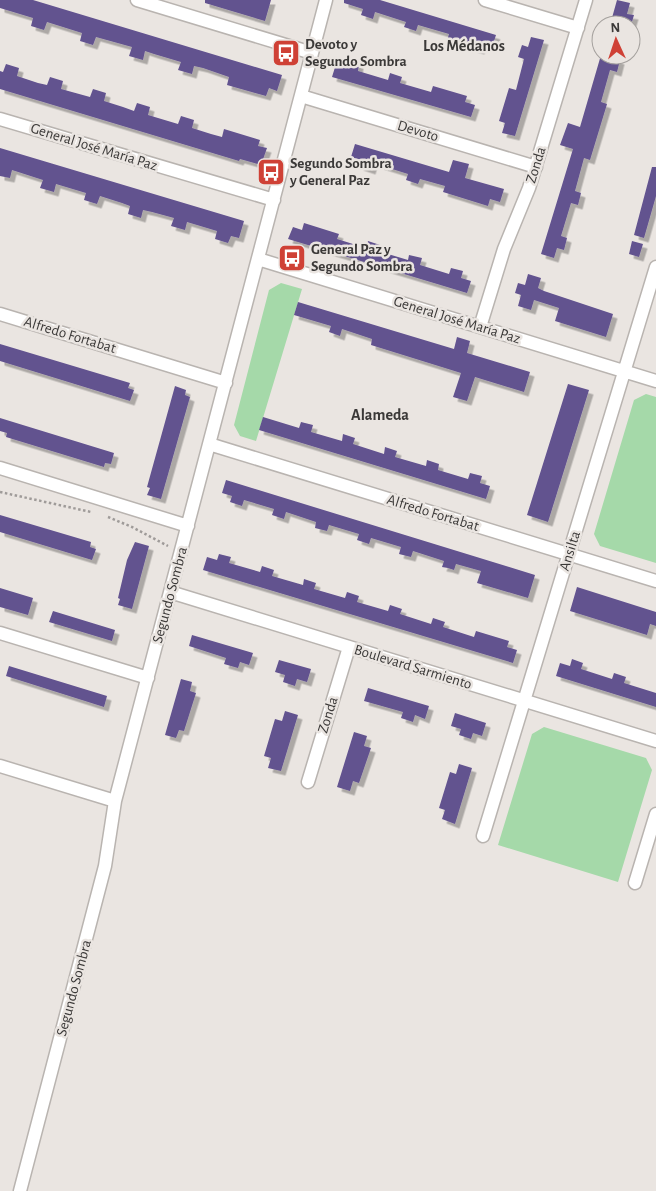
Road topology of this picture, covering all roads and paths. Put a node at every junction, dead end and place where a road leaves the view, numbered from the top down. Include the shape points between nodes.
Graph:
1 (137, 0) edge
2 (326, 0) edge
3 (485, 0) edge
4 (586, 0) edge
5 (578, 28) junction
6 (312, 53) junction
7 (301, 96) junction
8 (0, 119) edge
9 (536, 167) junction
10 (274, 200) junction
11 (258, 259) junction
12 (656, 267) edge
13 (0, 314) edge
14 (480, 327) junction
15 (624, 371) junction
16 (656, 381) edge
17 (226, 383) junction
18 (209, 444) junction
19 (0, 468) edge
20 (0, 492) edge
21 (93, 512) dead end
22 (100, 515) dead end
23 (188, 526) junction
24 (182, 550) junction
25 (569, 554) junction
26 (656, 581) edge
27 (170, 592) junction
28 (0, 633) edge
29 (349, 647) junction
30 (148, 678) junction
31 (524, 700) junction
32 (656, 741) edge
33 (0, 766) edge
34 (308, 782) dead end
35 (115, 801) junction
36 (656, 814) edge
37 (484, 836) dead end
38 (635, 883) dead end
39 (20, 1191) edge

1 - 6 street
2 - 6 street, Segundo Sombra
3 - 5 street
4 - 5 street, Zonda
5 - 9 street, Zonda
6 - 7 street, Segundo Sombra
7 - 9 street, Devoto
7 - 10 street, Segundo Sombra
8 - 10 street, General José María Paz
9 - 14 street, Zonda via 504,249
10 - 11 street, Segundo Sombra
11 - 14 street, General José María Paz
11 - 17 street, Segundo Sombra
12 - 15 street, Ansilta
13 - 17 street, Alfredo Fortabat
14 - 15 street, General José María Paz
15 - 16 street, General José María Paz
15 - 25 street, Ansilta
17 - 18 street, Segundo Sombra
18 - 23 street, Segundo Sombra
18 - 25 street, Alfredo Fortabat
19 - 23 street
20 - 21 path
22 - 24 path via 132,527 166,546
23 - 24 street, Segundo Sombra
24 - 27 street, Segundo Sombra
25 - 26 street, Alfredo Fortabat
25 - 31 street, Ansilta
27 - 29 street, Boulevard Sarmiento
27 - 30 street, Segundo Sombra
28 - 30 street
29 - 31 street, Boulevard Sarmiento
29 - 34 street, Zonda
30 - 35 street, Segundo Sombra
31 - 32 street, Boulevard Sarmiento
31 - 37 street, Ansilta
33 - 35 street
35 - 39 street, Segundo Sombra via 106,866
36 - 38 street

